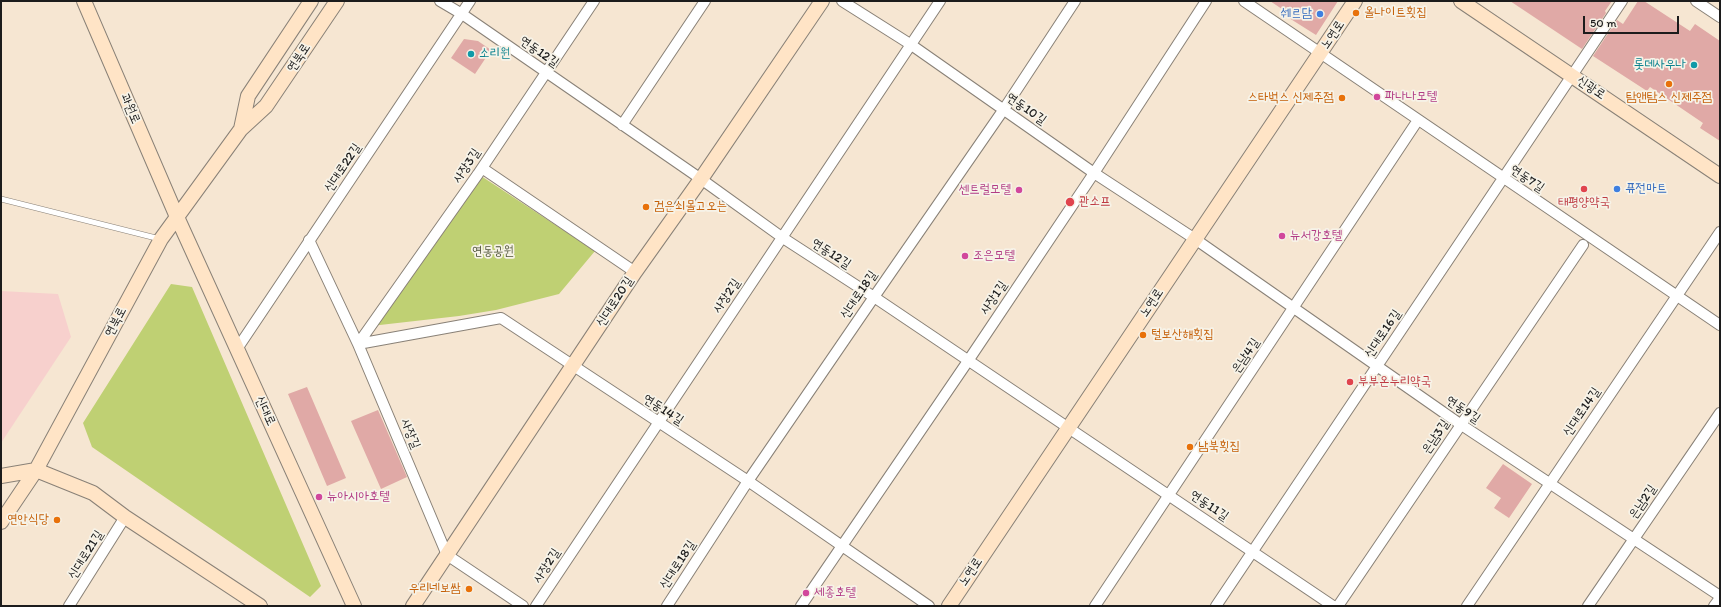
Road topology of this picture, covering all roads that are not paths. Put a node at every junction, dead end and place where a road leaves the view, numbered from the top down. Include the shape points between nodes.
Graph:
1 (84, 1) edge
2 (311, 1) edge
3 (337, 1) edge
4 (440, 1) edge
5 (470, 1) edge
6 (594, 1) edge
7 (705, 1) edge
8 (822, 1) edge
9 (842, 1) edge
10 (940, 1) edge
11 (1075, 1) edge
12 (1206, 1) edge
13 (1244, 1) edge
14 (1355, 1) edge
15 (1461, 1) edge
16 (1622, 1) edge
17 (1696, 1) edge
18 (462, 14) junction
19 (1720, 17) edge
20 (910, 44) junction
21 (1321, 53) junction
22 (546, 73) junction
23 (1572, 76) junction
24 (1004, 109) junction
25 (1418, 120) junction
26 (622, 125) junction
27 (241, 129) junction
28 (482, 168) junction
29 (1094, 173) junction
30 (1720, 176) edge
31 (1503, 178) junction
32 (701, 179) junction
33 (1, 199) edge
34 (176, 216) junction
35 (1720, 232) edge
36 (782, 238) junction
37 (160, 239) junction
38 (1195, 239) junction
39 (309, 240) junction
40 (1583, 245) dead end
41 (635, 272) junction
42 (874, 296) junction
43 (1676, 297) junction
44 (1294, 308) junction
45 (1720, 325) edge
46 (358, 344) junction
47 (236, 349) junction
48 (968, 361) junction
49 (573, 366) junction
50 (1377, 366) junction
51 (1720, 413) edge
52 (658, 422) junction
53 (1460, 424) junction
54 (1069, 427) junction
55 (36, 470) junction
56 (1, 476) edge
57 (748, 481) junction
58 (1550, 483) junction
59 (1169, 495) junction
60 (125, 517) junction
61 (1, 522) edge
62 (1634, 539) junction
63 (842, 545) junction
64 (1253, 552) junction
65 (447, 555) junction
66 (1720, 597) edge
67 (69, 606) edge
68 (260, 606) edge
69 (354, 606) edge
70 (413, 606) edge
71 (523, 606) edge
72 (536, 606) edge
73 (667, 606) edge
74 (800, 606) edge
75 (929, 606) edge
76 (949, 606) edge
77 (1096, 606) edge
78 (1216, 606) edge
79 (1333, 606) edge
80 (1338, 606) edge
81 (1467, 606) edge
82 (1588, 606) edge
83 (1714, 606) edge

1 - 34 main road, 과원로
2 - 27 main road, 연북로 via 248,96
3 - 27 main road, 연북로 via 266,106
4 - 18 street, 연동12길
5 - 18 street, 신대로22길
6 - 22 street, 사장3길
7 - 26 street
8 - 32 main road, 신대로20길
9 - 20 street, 연동10길
10 - 20 street, 사장2길
11 - 24 street, 신대로18길
12 - 29 street, 사장1길
13 - 21 street, 연동7길
14 - 21 main road, 노연로
15 - 23 main road, 신광로
16 - 23 street, 신대로16길
17 - 19 street
18 - 22 street, 연동12길
18 - 39 street, 신대로22길
20 - 24 street, 연동10길
20 - 36 street, 사장2길
21 - 25 street, 연동7길
21 - 38 main road, 노연로
22 - 26 street, 연동12길
22 - 28 street, 사장3길
23 - 30 main road, 신광로
23 - 31 street, 신대로16길
24 - 29 street, 연동10길
24 - 42 street, 신대로18길
25 - 31 street, 연동7길
25 - 44 street, 은남4길
26 - 32 street, 연동12길
27 - 34 main road, 연북로
28 - 41 street
28 - 46 street, 사장3길
29 - 38 street, 연동10길
29 - 48 street, 사장1길
31 - 43 street, 연동7길
31 - 50 street, 신대로16길
32 - 36 street, 연동12길
32 - 41 main road, 신대로20길
33 - 37 lane
34 - 37 main road, 연북로
34 - 47 main road, 신대로
35 - 43 street, 신대로14길
36 - 42 street, 연동12길
36 - 52 street, 사장2길
37 - 55 main road, 연북로
38 - 44 street, 연동9길
38 - 54 main road, 노연로
39 - 46 street, 사장길
39 - 47 street, 신대로22길
40 - 53 street, 은남3길
41 - 49 main road, 신대로20길
42 - 48 street, 연동12길
42 - 57 street, 신대로18길
43 - 45 street, 연동7길
43 - 58 street, 신대로14길
44 - 50 street, 연동9길
44 - 59 street, 은남4길
46 - 49 street, 연동14길 via 501,318
46 - 65 street, 사장길
47 - 69 main road, 신대로
48 - 54 street, 연동12길
48 - 63 street, 사장1길
49 - 52 street, 연동14길
49 - 65 main road, 신대로20길
50 - 53 street, 연동9길
50 - 64 street, 신대로16길
51 - 62 street, 은남2길
52 - 57 street, 연동14길
52 - 72 street, 사장2길
53 - 58 street, 연동9길
53 - 80 street, 은남3길
54 - 59 street, 연동11길
54 - 76 main road, 노연로
55 - 56 main road
55 - 60 main road via 93,493
55 - 61 main road, 연북로
57 - 63 street, 연동14길
57 - 73 street, 신대로18길
58 - 62 street, 연동9길
58 - 81 street, 신대로14길
59 - 64 street, 연동11길
59 - 77 street, 은남4길
60 - 67 street, 신대로21길
60 - 68 main road
62 - 66 street, 연동9길
62 - 82 street, 은남2길
63 - 74 street, 사장1길
63 - 75 street, 연동14길
64 - 78 street, 신대로16길
64 - 79 street, 연동11길
65 - 70 main road, 신대로20길
65 - 71 street
66 - 83 street

